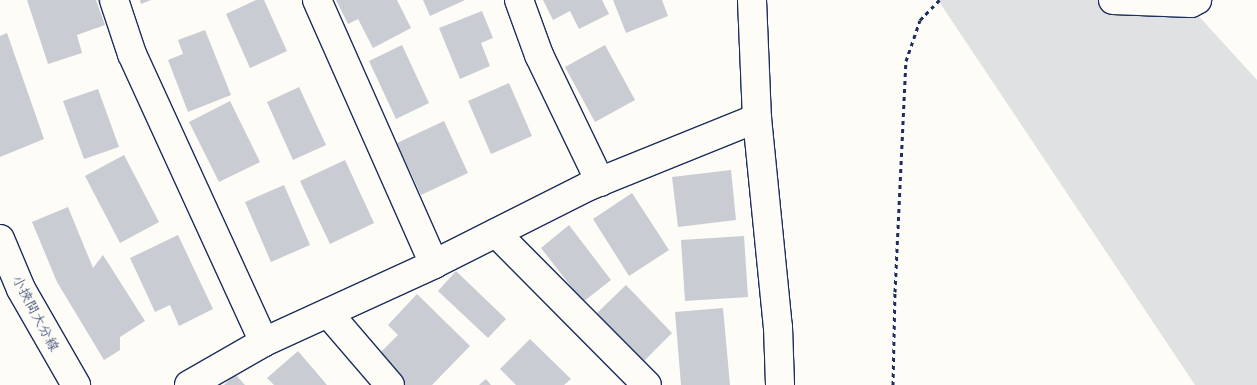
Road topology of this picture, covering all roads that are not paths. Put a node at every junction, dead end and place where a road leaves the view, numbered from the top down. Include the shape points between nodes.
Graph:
1 (114, 0) edge
2 (317, 0) edge
3 (519, 0) edge
4 (752, 0) edge
5 (1113, 0) edge
6 (1197, 0) edge
7 (757, 118) junction
8 (600, 182) junction
9 (496, 233) junction
10 (0, 239) edge
11 (434, 264) junction
12 (328, 313) junction
13 (264, 342) junction
14 (76, 385) edge
15 (189, 385) edge
16 (390, 385) edge
17 (647, 385) edge
18 (780, 385) edge

1 - 13 street via 132,54
2 - 11 street
3 - 8 street via 539,55
4 - 7 street
5 - 6 street via 1191,3
7 - 8 street
7 - 18 street via 778,327
8 - 9 street
9 - 11 street
9 - 17 street
10 - 14 street, 小挾間大分線 via 21,289
11 - 12 street
12 - 13 street
12 - 16 street
13 - 15 street

